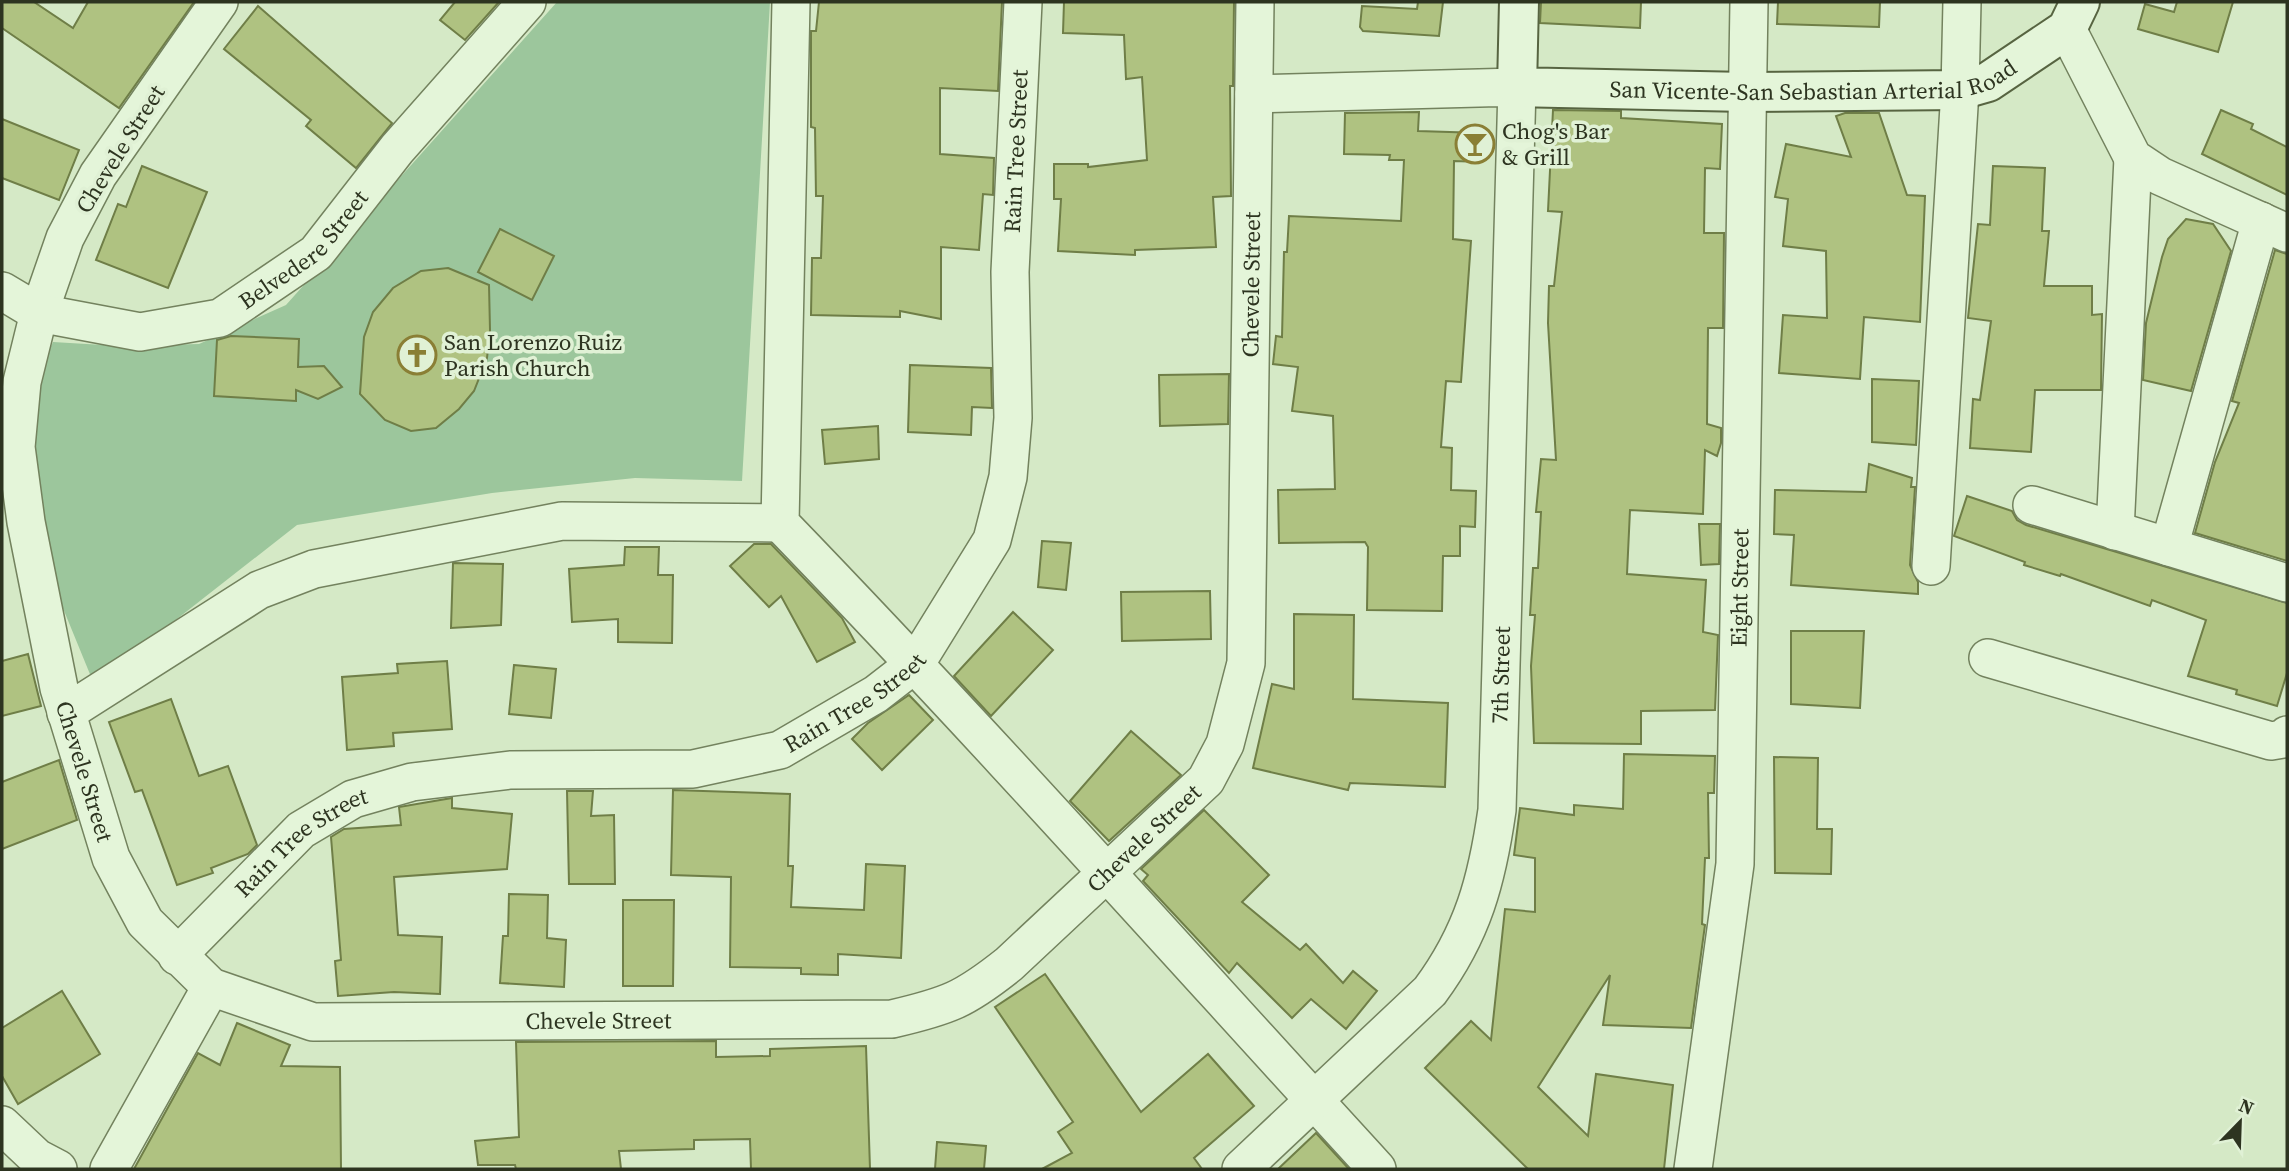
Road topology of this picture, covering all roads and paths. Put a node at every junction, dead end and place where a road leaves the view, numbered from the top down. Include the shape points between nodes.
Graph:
1 (219, 2) edge
2 (527, 2) edge
3 (791, 2) edge
4 (1023, 2) edge
5 (1255, 2) edge
6 (1518, 2) edge
7 (1749, 2) edge
8 (1962, 2) edge
9 (2074, 15) edge
10 (1517, 87) junction
11 (1960, 90) junction
12 (1746, 92) junction
13 (1254, 94) junction
14 (2133, 158) junction
15 (2274, 227) edge
16 (2, 291) edge
17 (39, 313) junction
18 (2032, 505) dead end
19 (780, 523) junction
20 (2115, 531) junction
21 (2169, 547) junction
22 (1931, 566) dead end
23 (2287, 583) edge
24 (1988, 658) dead end
25 (916, 663) junction
26 (66, 713) junction
27 (2287, 735) edge
28 (1108, 872) junction
29 (177, 956) junction
30 (211, 987) junction
31 (1314, 1100) junction
32 (2, 1125) edge
33 (58, 1169) edge
34 (109, 1169) edge
35 (1241, 1169) edge
36 (1377, 1169) edge
37 (1693, 1169) edge

1 - 17 street, Chevele Street via 98,174 65,238
2 - 17 street, Belvedere Street via 397,149 316,253 220,318 140,332
3 - 19 street
4 - 25 street, Rain Tree Street via 1010,272 1013,418 1008,477 992,540
5 - 13 street, Chevele Street
6 - 10 street
7 - 12 street, Eight Street
8 - 11 street
9 - 11 street, San Vicente-San Sebastian Arterial Road via 1988,82
9 - 14 street
10 - 12 street, San Vicente-San Sebastian Arterial Road
10 - 13 street
10 - 31 street, 7th Street via 1497,810 1489,866 1471,923 1430,991
11 - 12 street, San Vicente-San Sebastian Arterial Road
11 - 22 street
12 - 37 street, Eight Street via 1735,864
13 - 28 street, Chevele Street via 1246,663 1225,744 1206,780
14 - 15 street via 2160,176
14 - 20 street
15 - 21 street
16 - 17 street, Belvedere Street
17 - 26 street, Chevele Street via 22,382 16,447 26,522
18 - 20 street
19 - 25 street
19 - 26 street via 562,521 314,569 259,590
20 - 21 street
21 - 23 street
24 - 27 street via 2271,741
25 - 28 street
25 - 29 street, Rain Tree Street via 876,694 780,750 693,769 510,770 412,782 352,799 301,831
26 - 29 street, Chevele Street via 111,858 145,922
28 - 30 street, Chevele Street via 976,990 946,1006 892,1019 313,1022
28 - 31 street
29 - 30 street, Chevele Street
30 - 34 street
31 - 35 street, 7th Street
31 - 36 street
32 - 33 street via 37,1158

